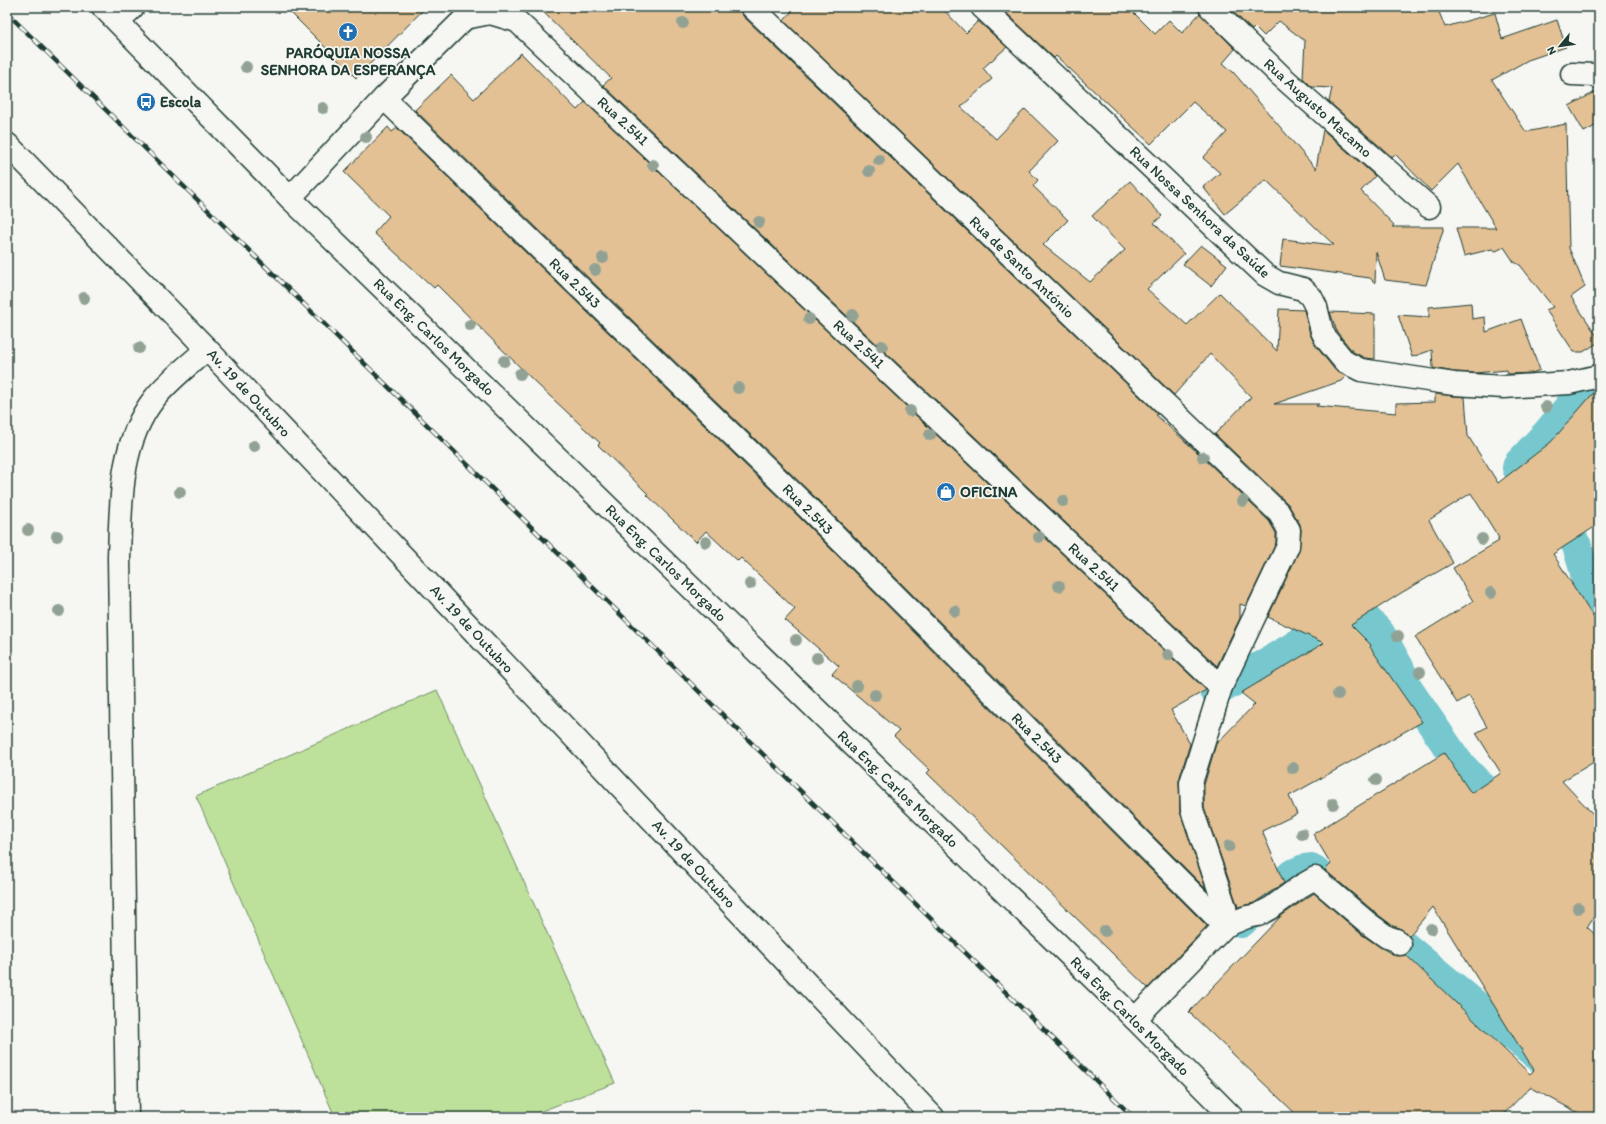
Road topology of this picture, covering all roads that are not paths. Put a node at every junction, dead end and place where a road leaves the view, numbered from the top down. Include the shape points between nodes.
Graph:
1 (102, 7) edge
2 (134, 7) edge
3 (752, 7) edge
4 (982, 7) edge
5 (1210, 7) edge
6 (118, 22) junction
7 (1572, 74) dead end
8 (1599, 78) edge
9 (384, 98) junction
10 (7, 144) edge
11 (290, 198) junction
12 (1429, 207) dead end
13 (207, 349) junction
14 (1599, 376) edge
15 (1221, 686) junction
16 (1225, 926) junction
17 (1400, 944) dead end
18 (1135, 1020) junction
19 (127, 1117) edge
20 (933, 1117) edge
21 (1232, 1117) edge

1 - 6 street, Rua Eng. Carlos Morgado
2 - 6 street
3 - 15 street, Rua de Santo António via 1279,513 1289,530 1288,546
4 - 14 street, Rua Nossa Senhora da Saúde via 1265,275 1279,283 1303,289 1311,297 1326,339 1345,362 1361,370 1454,384 1504,387 1570,383
5 - 12 street, Rua Augusto Macamo via 1280,75
6 - 11 street, Rua Eng. Carlos Morgado
7 - 8 street via 1595,75
9 - 11 street
9 - 15 street, Rua 2.541 via 465,18 490,13 517,21
9 - 16 street, Rua 2.543 via 807,507
10 - 13 street, Av. 19 de Outubro
11 - 18 street, Rua Eng. Carlos Morgado
13 - 19 street via 166,386 144,413 136,427 123,480 118,557
13 - 20 street, Av. 19 de Outubro
15 - 16 street via 1191,783 1192,810 1224,907
16 - 17 street via 1258,915 1315,878 1369,924
16 - 18 street
18 - 21 street, Rua Eng. Carlos Morgado

